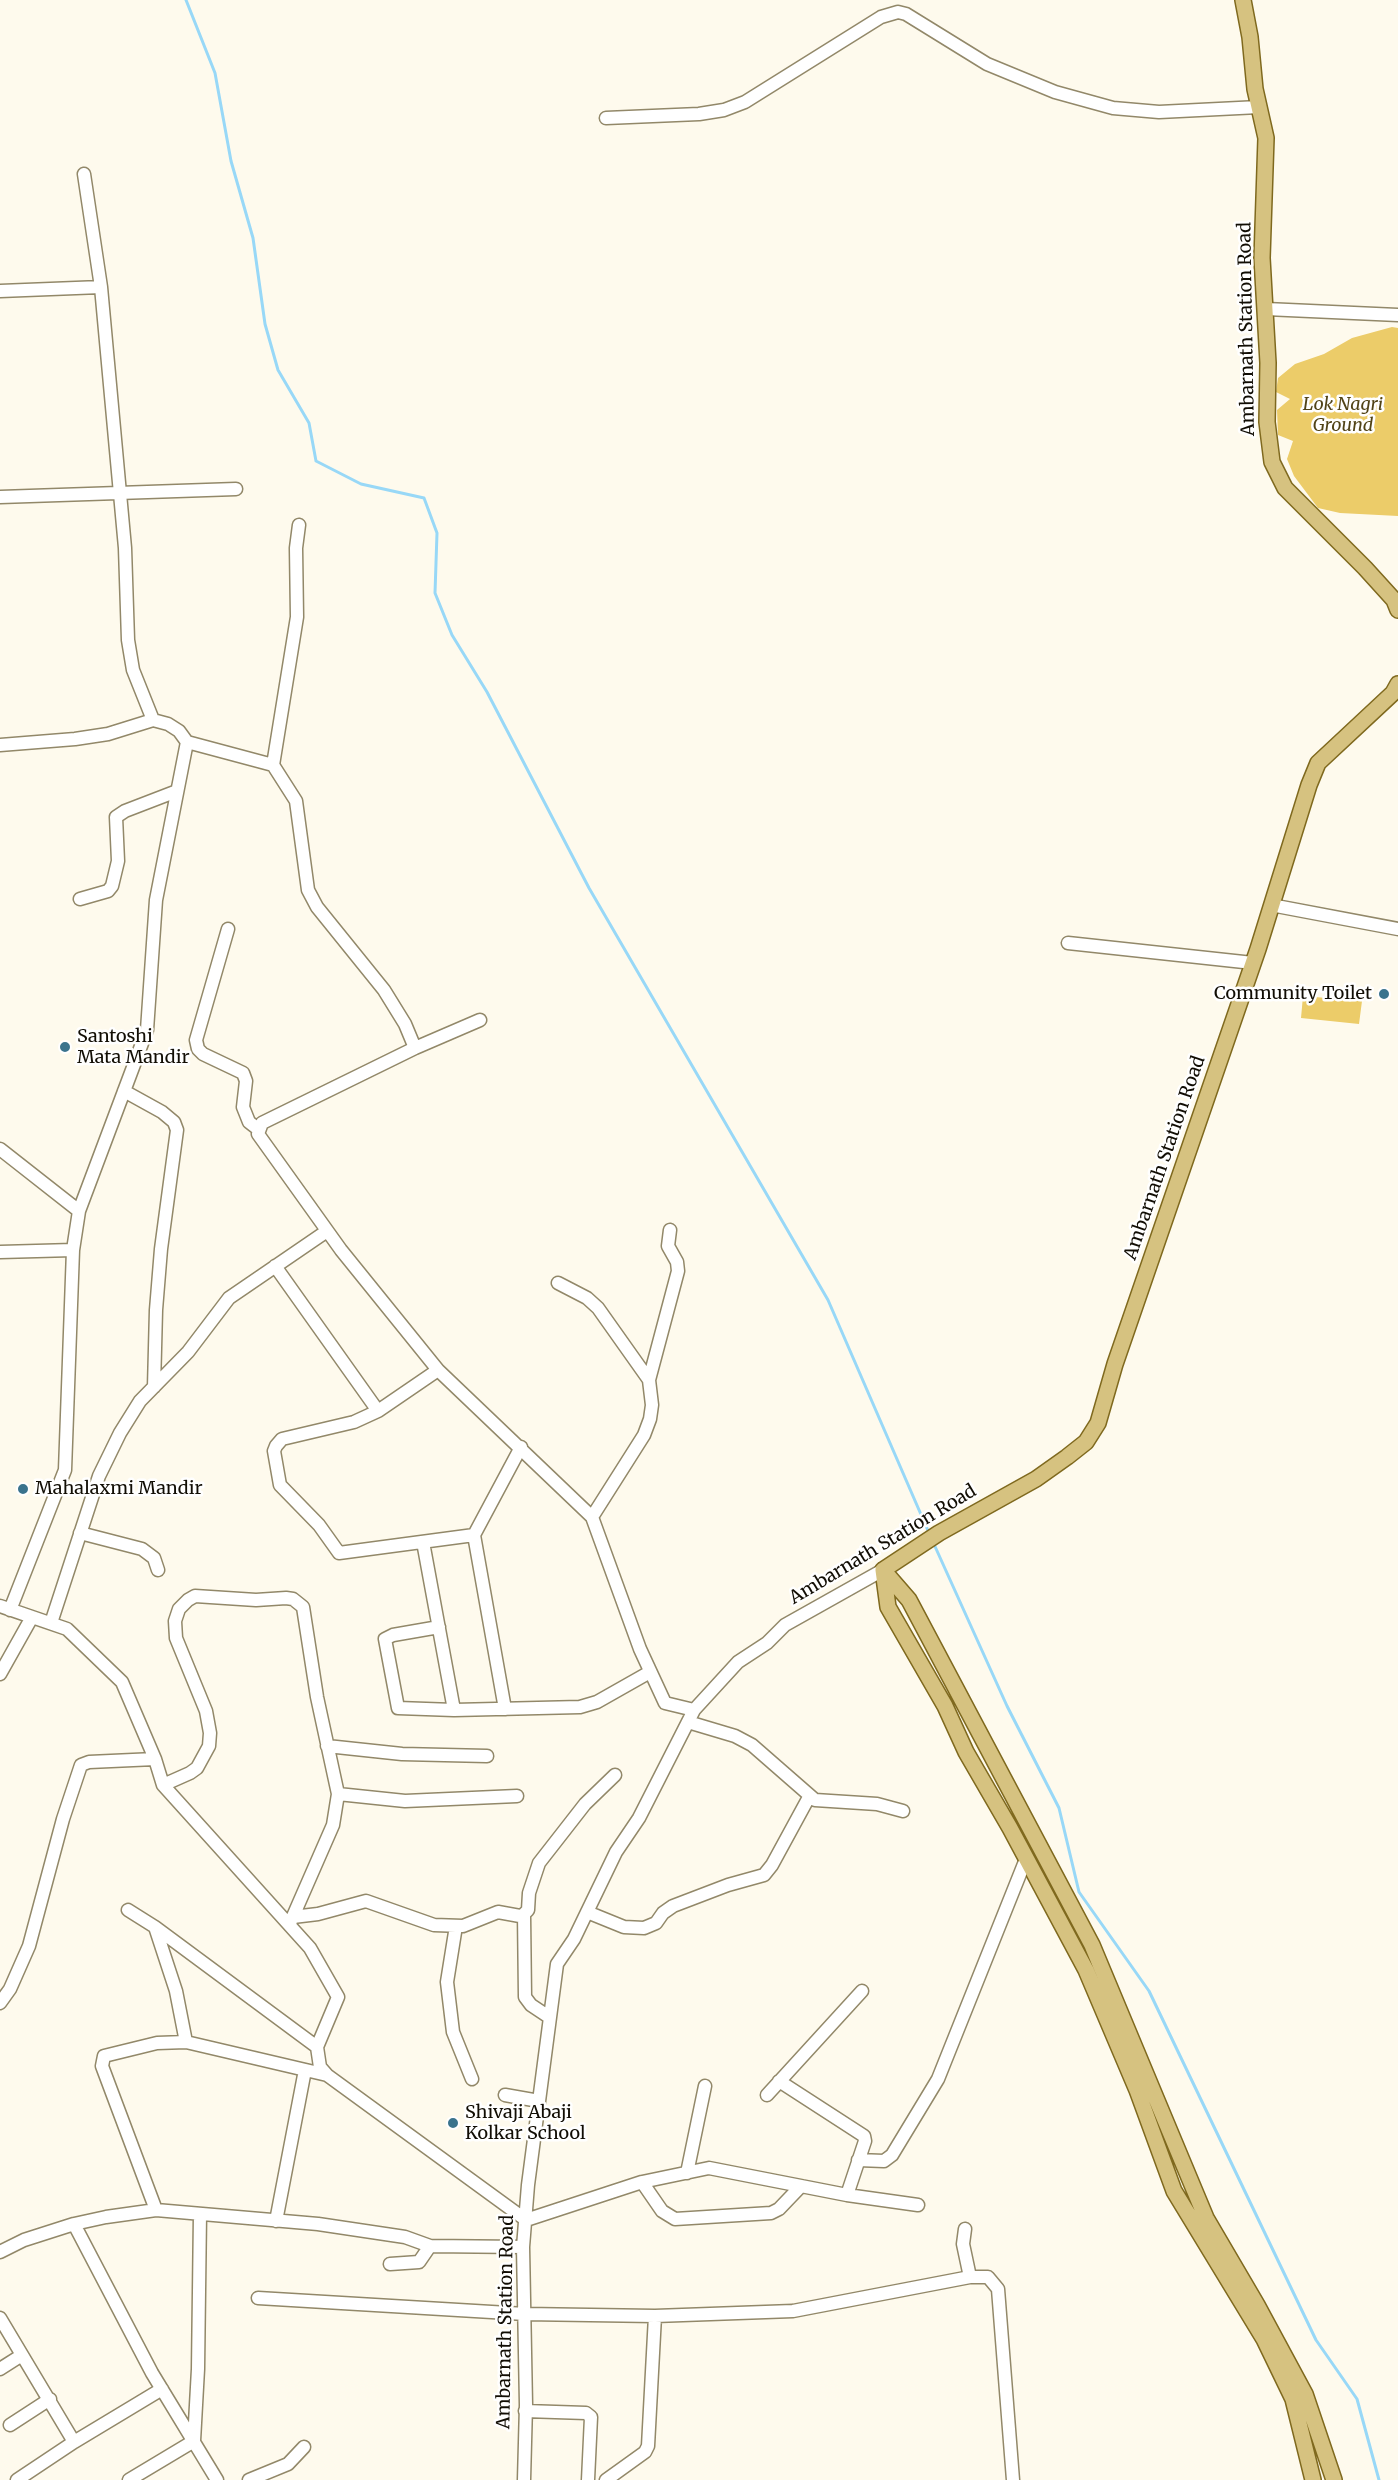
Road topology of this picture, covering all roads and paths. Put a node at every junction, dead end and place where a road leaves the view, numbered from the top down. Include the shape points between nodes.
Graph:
1 (1243, 0) edge
2 (1259, 107) junction
3 (606, 118) dead end
4 (84, 174) dead end
5 (101, 287) junction
6 (0, 291) edge
7 (1266, 309) junction
8 (1398, 315) edge
9 (236, 489) dead end
10 (120, 492) junction
11 (0, 497) edge
12 (299, 525) dead end
13 (1398, 610) edge
14 (1398, 684) edge
15 (153, 720) junction
16 (187, 742) junction
17 (0, 745) edge
18 (273, 765) junction
19 (177, 791) junction
20 (80, 899) dead end
21 (1271, 905) junction
22 (228, 929) dead end
23 (1398, 929) edge
24 (1068, 943) dead end
25 (1253, 963) junction
26 (480, 1020) dead end
27 (416, 1048) junction
28 (124, 1091) junction
29 (258, 1129) junction
30 (0, 1149) edge
31 (79, 1211) junction
32 (670, 1230) dead end
33 (327, 1231) junction
34 (73, 1250) junction
35 (0, 1252) edge
36 (276, 1266) junction
37 (558, 1282) dead end
38 (438, 1370) junction
39 (649, 1380) junction
40 (154, 1387) junction
41 (378, 1412) junction
42 (521, 1447) junction
43 (592, 1517) junction
44 (80, 1533) junction
45 (474, 1535) junction
46 (423, 1542) junction
47 (159, 1570) dead end
48 (883, 1570) junction
49 (5, 1608) edge
50 (32, 1617) junction
51 (51, 1623) junction
52 (439, 1627) junction
53 (650, 1672) junction
54 (0, 1674) edge
55 (505, 1709) junction
56 (454, 1710) junction
57 (694, 1710) junction
58 (688, 1722) junction
59 (327, 1746) junction
60 (487, 1756) dead end
61 (154, 1759) junction
62 (615, 1775) dead end
63 (163, 1785) junction
64 (338, 1794) junction
65 (517, 1796) dead end
66 (809, 1797) junction
67 (903, 1811) dead end
68 (1026, 1859) junction
69 (128, 1910) dead end
70 (587, 1912) junction
71 (525, 1914) junction
72 (291, 1921) junction
73 (456, 1926) junction
74 (154, 1927) junction
75 (862, 1991) dead end
76 (0, 2003) edge
77 (549, 2017) junction
78 (186, 2042) junction
79 (317, 2047) junction
80 (305, 2070) junction
81 (327, 2074) junction
82 (472, 2079) dead end
83 (779, 2081) junction
84 (705, 2086) dead end
85 (505, 2095) dead end
86 (767, 2095) dead end
87 (539, 2100) junction
88 (858, 2160) junction
89 (687, 2173) junction
90 (642, 2182) junction
91 (801, 2186) junction
92 (847, 2195) junction
93 (918, 2205) dead end
94 (156, 2210) junction
95 (200, 2214) junction
96 (525, 2220) junction
97 (276, 2221) junction
98 (74, 2224) junction
99 (965, 2229) dead end
100 (430, 2246) junction
101 (523, 2247) junction
102 (0, 2252) edge
103 (390, 2264) dead end
104 (970, 2277) junction
105 (258, 2298) dead end
106 (525, 2314) junction
107 (655, 2316) junction
108 (0, 2318) edge
109 (22, 2355) junction
110 (0, 2369) edge
111 (162, 2389) junction
112 (50, 2399) junction
113 (525, 2411) junction
114 (10, 2425) dead end
115 (194, 2441) junction
116 (74, 2442) junction
117 (304, 2447) dead end
118 (17, 2480) edge
119 (129, 2480) edge
120 (218, 2480) edge
121 (249, 2480) edge
122 (524, 2480) edge
123 (588, 2480) edge
124 (606, 2480) edge
125 (1013, 2480) edge
126 (1313, 2480) edge
127 (1334, 2480) edge

1 - 2 main road, Ambarnath Station Road
2 - 3 street via 1159,112 1113,108 1055,92 987,64 898,12 881,17 745,102 724,111
2 - 7 main road, Ambarnath Station Road via 1266,138 1262,258
4 - 5 street
5 - 6 street
5 - 10 street
7 - 8 street
7 - 13 main road, Ambarnath Station Road via 1267,422 1272,462 1285,488 1395,600
9 - 10 street
10 - 11 street
10 - 15 street via 131,660
12 - 18 street via 297,616
14 - 21 main road, Ambarnath Station Road via 1318,763
15 - 16 street via 168,724
15 - 17 street via 108,734
16 - 18 street
16 - 19 street
18 - 27 street via 296,801 308,890 384,990
19 - 20 street via 116,817 118,861 112,886 108,891
19 - 28 street via 156,900 147,1030
21 - 23 street
21 - 25 main road, Ambarnath Station Road
22 - 29 street via 196,1040 203,1054 243,1073 243,1107 249,1122
24 - 25 street
25 - 48 main road, Ambarnath Station Road via 1114,1364 1098,1423 1086,1442 1036,1479 939,1533
26 - 27 street
27 - 29 street via 262,1123
28 - 31 street
28 - 40 street via 162,1112 177,1130 161,1249
29 - 33 street via 260,1139
30 - 31 street
31 - 34 street
32 - 39 street via 668,1246 678,1270
33 - 36 street
33 - 38 street
34 - 35 street
34 - 49 street via 65,1470
36 - 40 street via 229,1298 188,1352
36 - 41 street
37 - 39 street via 598,1308
38 - 41 street
38 - 42 street
39 - 43 street via 652,1405 644,1435
40 - 44 street via 120,1433 99,1476
41 - 46 street via 354,1422 282,1439 274,1451 280,1485 319,1525 339,1553
42 - 43 street
42 - 45 street
43 - 53 street
44 - 47 street via 142,1549 154,1558
44 - 51 street
45 - 46 street
45 - 55 street
46 - 52 street
48 - 57 street, Ambarnath Station Road via 785,1625 767,1643 738,1662
48 - 68 main road via 888,1607
48 - 127 main road via 909,1600 1092,1945 1206,2218 1305,2394
49 - 50 street
50 - 51 street
50 - 54 street
51 - 61 street via 67,1629 122,1682
52 - 56 street
52 - 56 street via 385,1639 396,1706
53 - 55 street via 580,1707
53 - 57 street via 665,1703
55 - 56 street
57 - 58 street, Ambarnath Station Road
58 - 66 street via 752,1745
58 - 70 street, Ambarnath Station Road
59 - 60 street via 402,1754
59 - 63 street via 299,1602 286,1598 195,1596 179,1609 176,1638 206,1711 209,1746 190,1773
59 - 64 street
61 - 63 street
61 - 76 street via 89,1762 81,1766 29,1946
62 - 71 street via 585,1804 539,1863
63 - 72 street
64 - 65 street via 405,1801
64 - 72 street via 333,1825
66 - 67 street via 877,1804
66 - 70 street via 764,1875 673,1906 656,1923 644,1928 624,1927
68 - 88 street via 938,2079 892,2155 884,2161
68 - 126 main road via 1086,1970 1174,2191 1264,2339 1293,2399
69 - 74 street
70 - 77 street, Ambarnath Station Road via 557,1964
71 - 73 street via 498,1911
71 - 77 street via 525,1997
72 - 73 street via 366,1901 434,1925
72 - 79 street via 338,1997
73 - 82 street via 447,1982 453,2032
74 - 78 street via 176,1991
74 - 79 street
75 - 83 street
77 - 87 street, Ambarnath Station Road
78 - 80 street
78 - 94 street via 157,2043 108,2054 102,2061
79 - 81 street via 320,2067
80 - 81 street
80 - 97 street
81 - 96 street
83 - 86 street
83 - 88 street via 860,2132 865,2140
84 - 89 street
85 - 87 street
87 - 96 street, Ambarnath Station Road
88 - 92 street
89 - 90 street
89 - 91 street via 709,2168
90 - 91 street via 662,2211 675,2219 771,2213
90 - 96 street
91 - 92 street
92 - 93 street
94 - 95 street
94 - 98 street
95 - 97 street
95 - 115 street
96 - 101 street, Ambarnath Station Road
97 - 100 street via 405,2237
98 - 102 street
98 - 111 street
99 - 104 street via 963,2244
100 - 101 street
100 - 103 street via 419,2262
101 - 106 street, Ambarnath Station Road
104 - 107 street via 793,2311
104 - 125 street via 988,2277 998,2289
105 - 106 street
106 - 107 street
106 - 113 street, Ambarnath Station Road
107 - 124 street via 648,2446
108 - 109 street
109 - 110 street
109 - 112 street
111 - 115 street
111 - 116 street
112 - 114 street
112 - 116 street
113 - 122 street, Ambarnath Station Road
113 - 123 street via 591,2416
115 - 119 street
115 - 120 street
116 - 118 street
117 - 121 street via 288,2464

